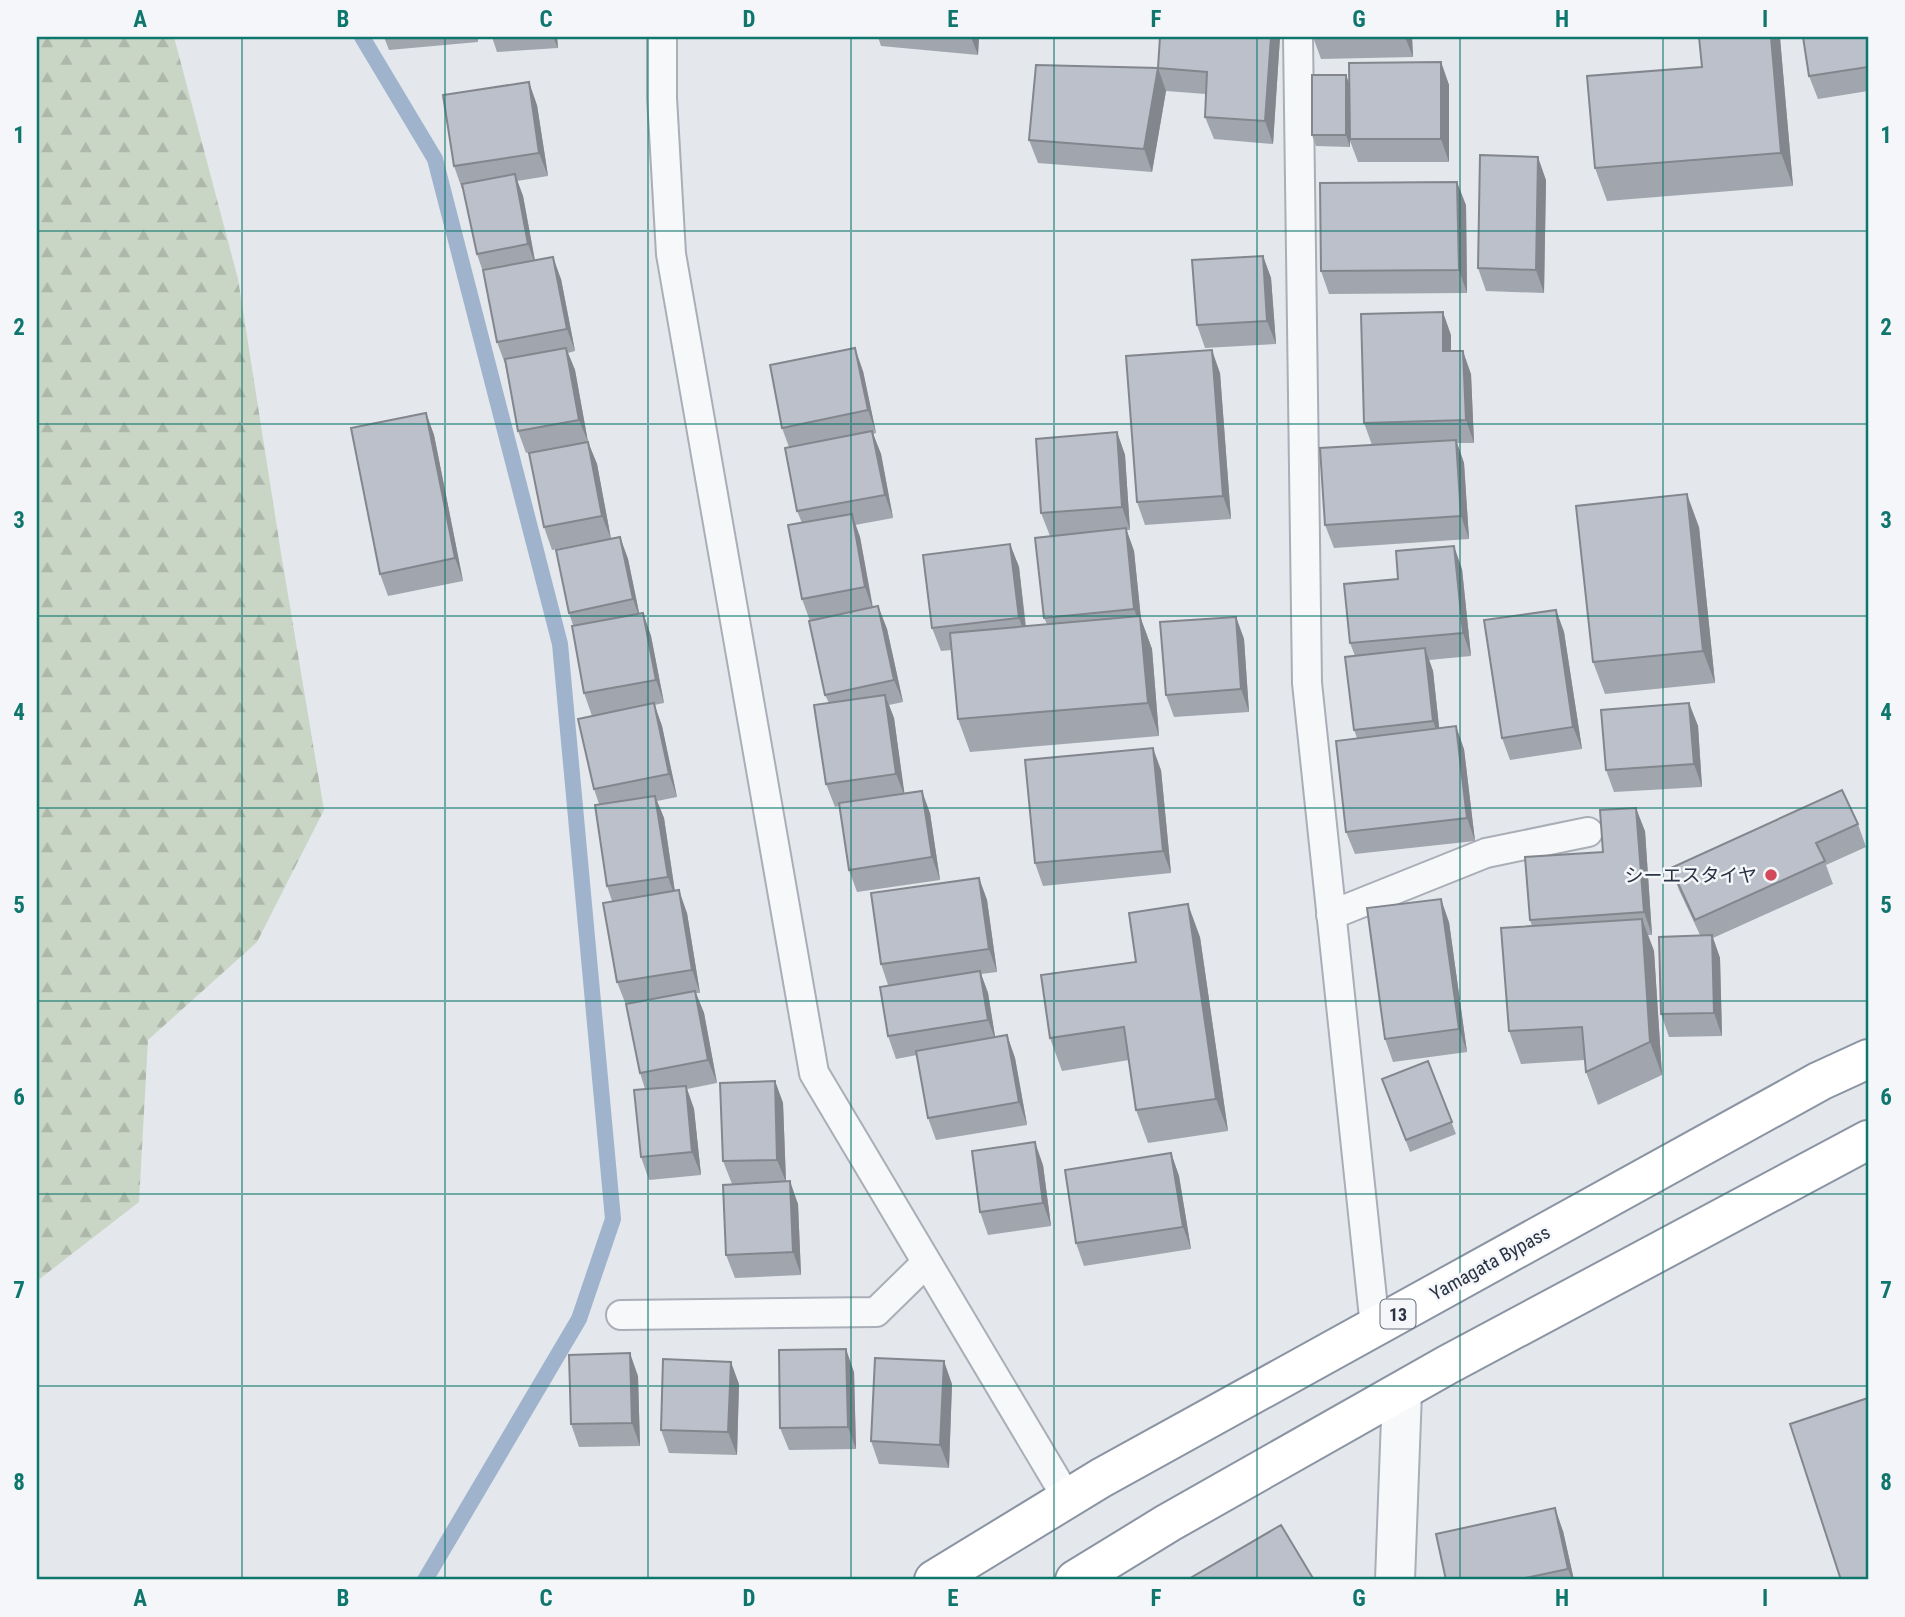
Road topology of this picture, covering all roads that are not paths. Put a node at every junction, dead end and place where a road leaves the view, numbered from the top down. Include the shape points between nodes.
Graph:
1 (662, 37) edge
2 (1298, 37) edge
3 (1588, 832) dead end
4 (1331, 915) junction
5 (1868, 1059) edge
6 (1868, 1140) edge
7 (926, 1263) junction
8 (621, 1315) dead end
9 (1375, 1327) junction
10 (1402, 1392) junction
11 (1067, 1498) junction
12 (934, 1580) edge
13 (1075, 1580) edge
14 (1395, 1580) edge

1 - 7 lane via 671,254 814,1073
2 - 4 lane via 1307,683
3 - 4 lane via 1486,853
4 - 9 lane
5 - 9 highway, Yamagata Bypass / 13 via 1820,1081
6 - 10 highway
7 - 8 lane via 876,1312
7 - 11 lane
9 - 11 highway, Yamagata Bypass / 13
10 - 13 highway
10 - 14 street
11 - 12 highway, Yamagata Bypass / 13

